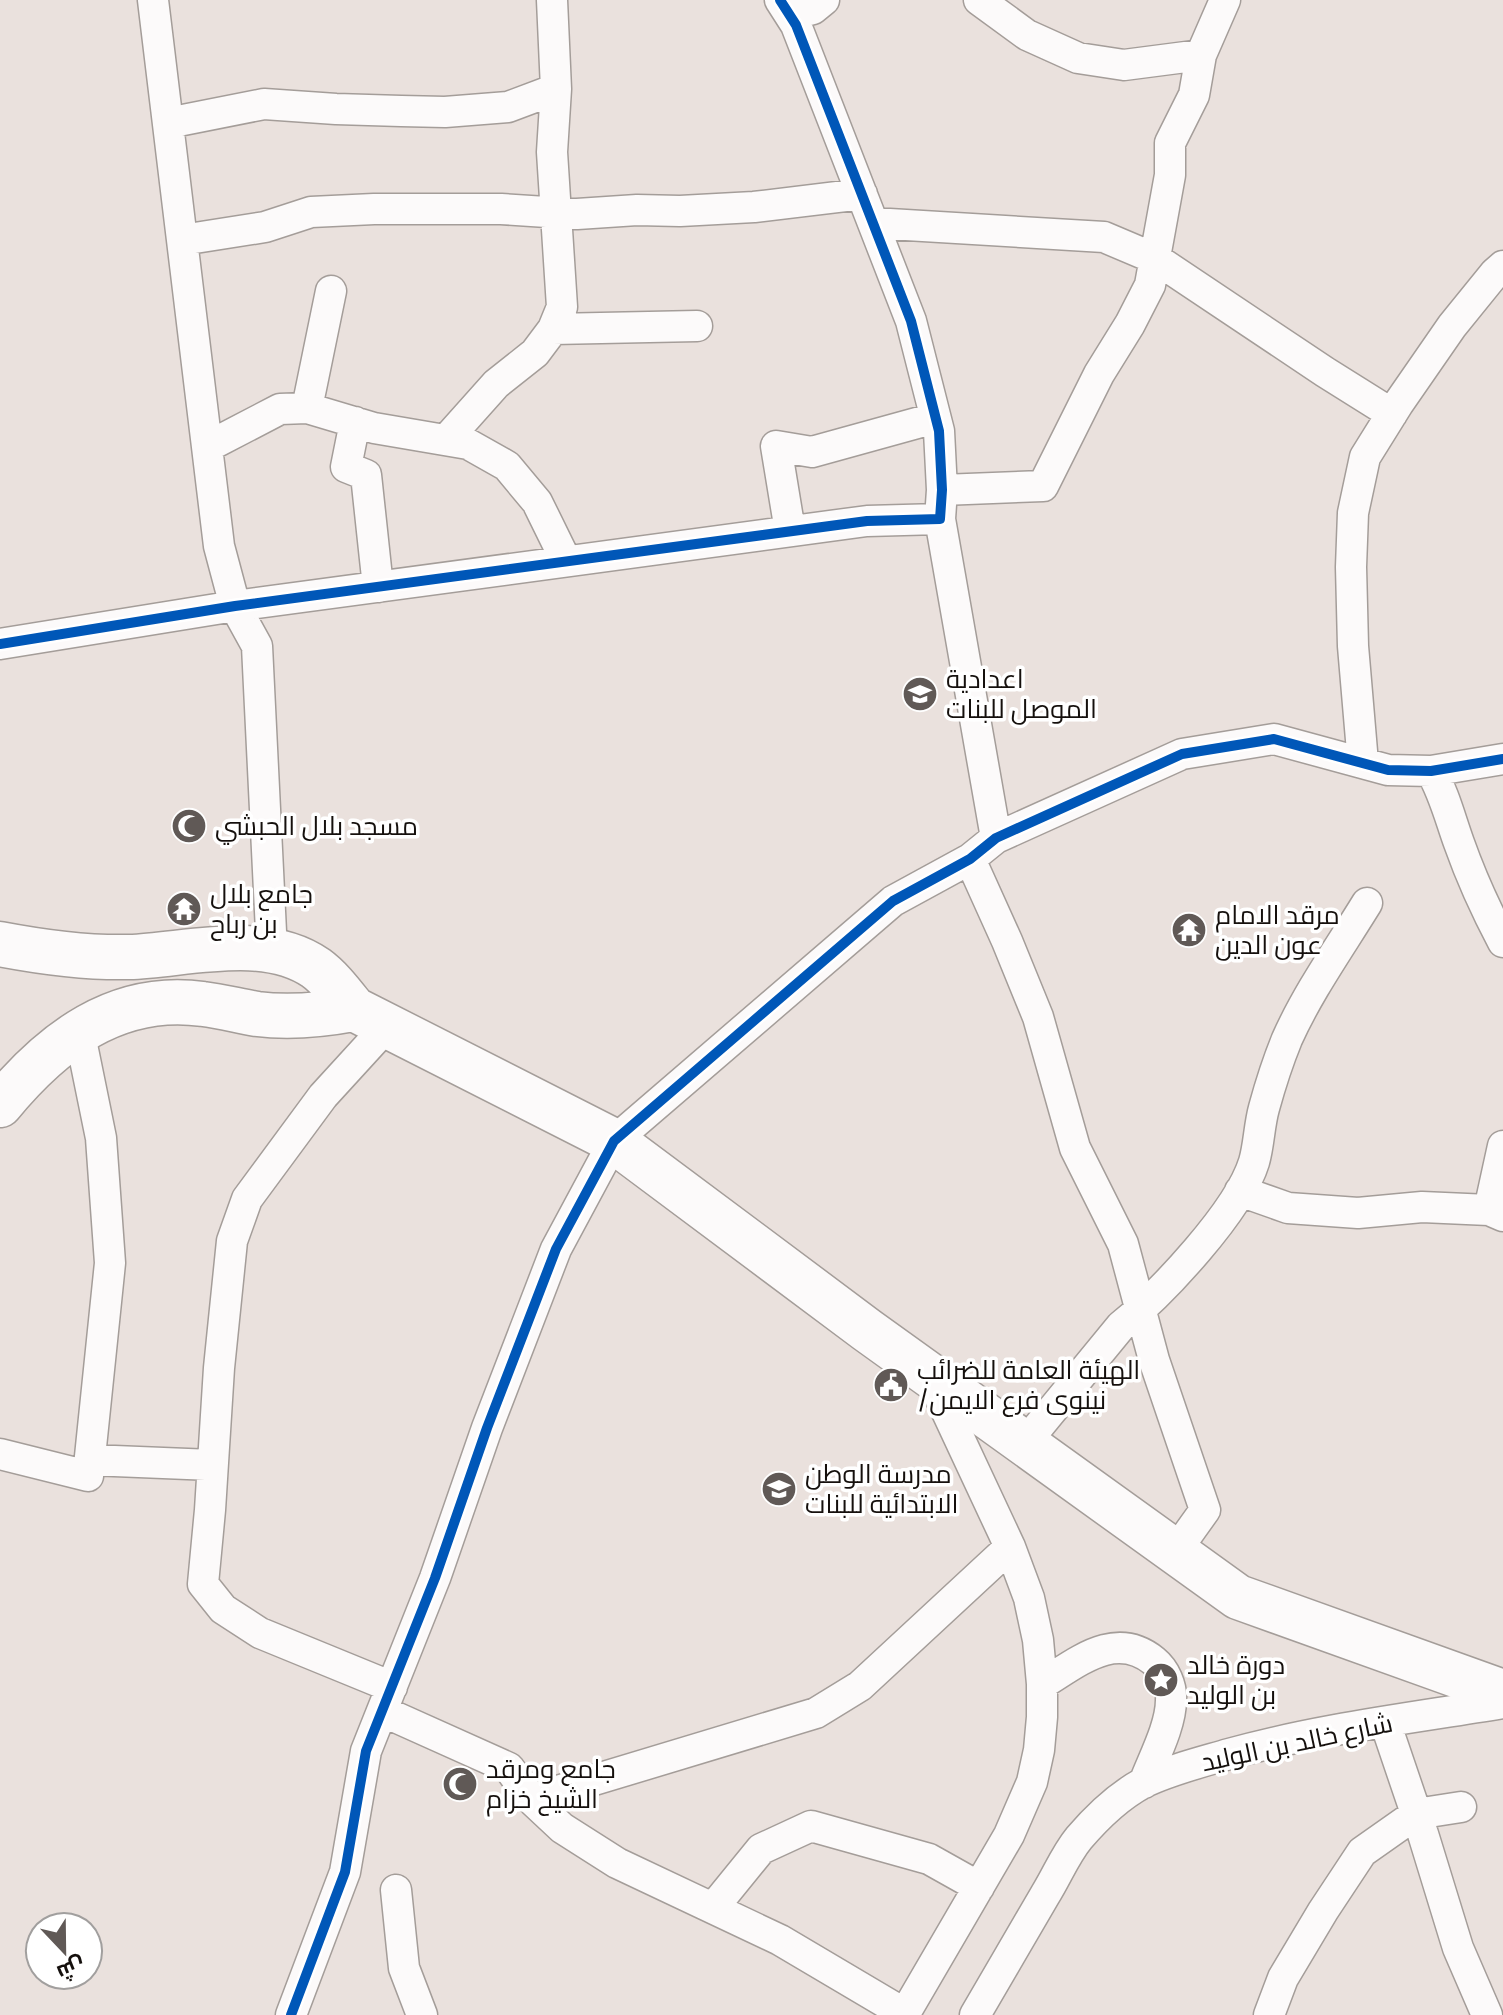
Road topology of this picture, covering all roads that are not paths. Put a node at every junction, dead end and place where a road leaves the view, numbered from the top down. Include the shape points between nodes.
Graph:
1 (153, 0) edge
2 (552, 0) edge
3 (824, 0) edge
4 (979, 0) edge
5 (1225, 0) edge
6 (785, 8) edge
7 (1201, 55) junction
8 (556, 89) junction
9 (168, 123) junction
10 (862, 194) junction
11 (556, 213) junction
12 (873, 223) junction
13 (182, 240) junction
14 (1156, 259) junction
15 (1503, 266) edge
16 (331, 291) dead end
17 (697, 326) dead end
18 (553, 329) junction
19 (307, 408) junction
20 (1392, 414) junction
21 (935, 418) junction
22 (355, 422) junction
23 (446, 440) junction
24 (207, 447) junction
25 (941, 504) junction
26 (790, 531) junction
27 (566, 561) junction
28 (378, 587) junction
29 (235, 606) junction
30 (0, 644) edge
31 (1503, 759) edge
32 (1363, 763) junction
33 (1431, 771) junction
34 (996, 838) junction
35 (970, 859) junction
36 (1367, 903) dead end
37 (1503, 942) edge
38 (0, 944) edge
39 (272, 952) junction
40 (370, 1017) junction
41 (79, 1030) junction
42 (0, 1105) edge
43 (614, 1141) junction
44 (1503, 1146) edge
45 (1240, 1191) junction
46 (1496, 1213) edge
47 (1141, 1310) junction
48 (930, 1375) junction
49 (1025, 1443) junction
50 (0, 1454) edge
51 (90, 1460) junction
52 (212, 1465) junction
53 (1010, 1547) junction
54 (1175, 1552) junction
55 (1042, 1684) junction
56 (1503, 1692) edge
57 (387, 1699) junction
58 (1503, 1703) edge
59 (1385, 1722) junction
60 (1144, 1783) junction
61 (531, 1799) junction
62 (1461, 1807) dead end
63 (1416, 1814) junction
64 (979, 1887) junction
65 (396, 1890) dead end
66 (713, 1908) junction
67 (904, 2014) edge
68 (291, 2015) edge
69 (422, 2015) edge
70 (975, 2015) edge
71 (1269, 2015) edge
72 (1487, 2015) edge

1 - 9 street
2 - 8 street
3 - 6 street via 813,9
4 - 7 street via 1027,35 1078,58 1124,65
5 - 7 street
6 - 10 street
7 - 14 street via 1194,95 1170,143
8 - 9 street via 508,107 445,112 264,104
8 - 11 street
9 - 13 street
10 - 11 street via 754,207
10 - 12 street
11 - 13 street via 311,212 265,227
11 - 18 street via 562,307
12 - 14 street via 1104,237
12 - 21 street via 911,321
13 - 24 street
14 - 20 street
14 - 25 street via 1150,285 1043,486
15 - 20 street via 1452,326
16 - 19 street
17 - 18 street
18 - 23 street
19 - 22 street
19 - 24 street via 280,409
20 - 32 street via 1365,457 1353,513 1353,646
21 - 25 street
21 - 26 street via 812,452 776,446
22 - 23 street
22 - 28 street via 346,467 366,475
23 - 27 street via 468,444 507,466 537,502
24 - 29 street via 219,546
25 - 26 street
25 - 34 street
26 - 27 street
27 - 28 street
28 - 29 street
29 - 30 street
29 - 39 street via 257,646
31 - 33 street
32 - 33 street via 1388,770
32 - 34 street via 1274,739 1182,754
33 - 37 street
34 - 35 street
35 - 43 street via 893,901
35 - 47 street via 1038,1017 1075,1148 1123,1244
36 - 45 street via 1287,1039 1264,1109 1254,1163
38 - 39 main road via 129,957 210,948
39 - 40 main road via 315,967
40 - 41 main road via 257,1014 176,1002 125,1010
40 - 43 main road
40 - 52 street via 323,1096 247,1199 232,1241
41 - 42 main road via 20,1080
41 - 51 street via 101,1138 110,1263
43 - 48 main road
43 - 57 street via 556,1249
44 - 46 street
45 - 46 street via 1288,1208 1358,1213 1422,1207
45 - 47 street
47 - 49 street via 1121,1326
47 - 54 street via 1205,1510
48 - 49 main road
48 - 53 street
49 - 54 main road
50 - 51 street via 88,1476
51 - 52 street
52 - 57 street via 203,1584 223,1609 260,1633
53 - 55 street via 1029,1598
53 - 61 street via 860,1686 816,1713
54 - 56 main road via 1238,1597
55 - 60 street via 1105,1648 1143,1652 1158,1664 1172,1698
55 - 64 street via 1032,1782
57 - 61 street via 509,1768
57 - 68 street via 366,1751 345,1872
58 - 59 street, شارع خالد بن الوليد
59 - 60 street, شارع خالد بن الوليد via 1263,1745
59 - 63 street
60 - 70 street, شارع خالد بن الوليد via 1119,1798 1077,1840
61 - 66 street via 562,1828 617,1863
62 - 63 street
63 - 71 street via 1362,1852 1283,1978
63 - 72 street via 1458,1948
64 - 66 street via 929,1859 811,1826 761,1849
64 - 67 street
65 - 69 street via 404,1968
66 - 67 street via 780,1940

